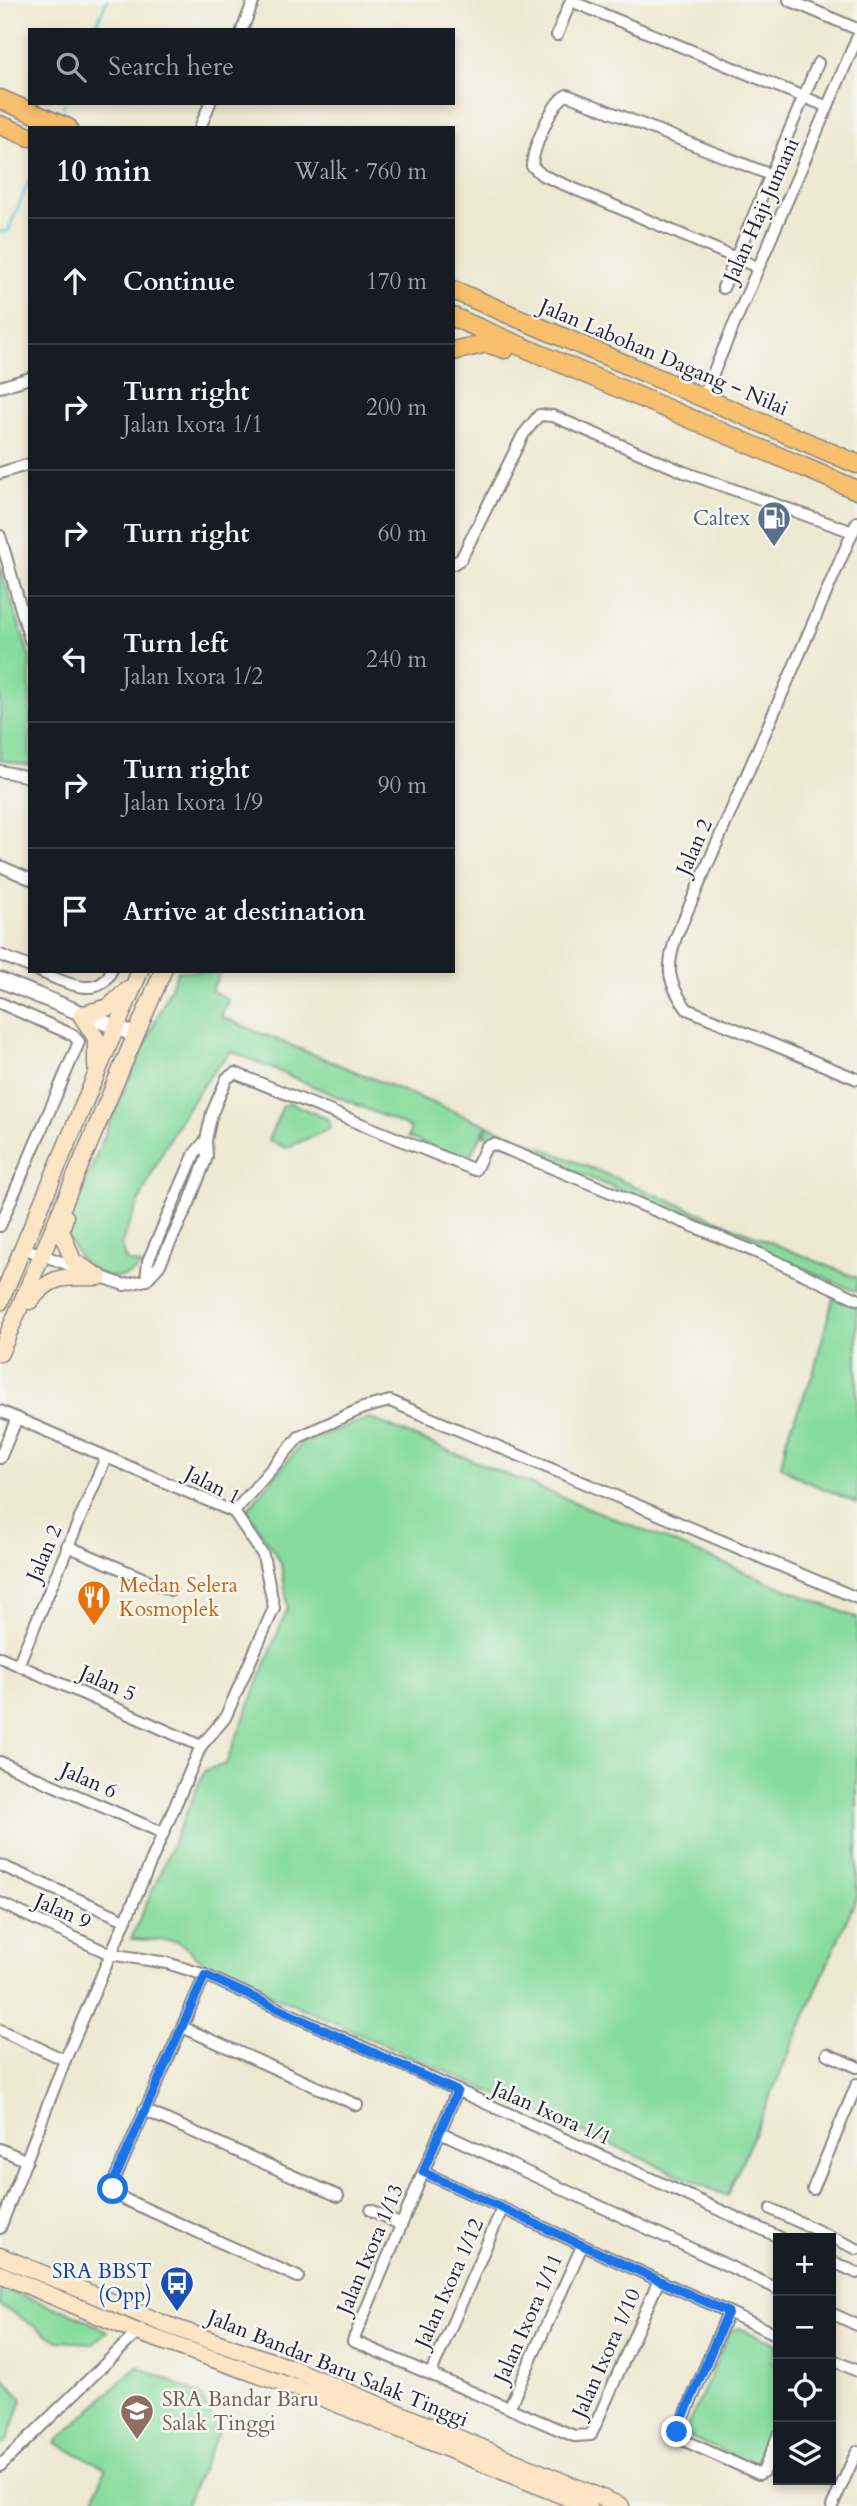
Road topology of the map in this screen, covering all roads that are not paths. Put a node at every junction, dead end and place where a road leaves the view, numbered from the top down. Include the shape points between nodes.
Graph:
1 (254, 0) edge
2 (571, 0) edge
3 (789, 0) edge
4 (243, 28) edge
5 (857, 29) edge
6 (556, 36) dead end
7 (857, 38) edge
8 (818, 63) dead end
9 (805, 98) junction
10 (0, 99) edge
11 (209, 105) edge
12 (828, 107) junction
13 (0, 125) edge
14 (63, 126) edge
15 (201, 126) edge
16 (28, 136) edge
17 (771, 175) junction
18 (735, 258) junction
19 (757, 267) junction
20 (723, 288) dead end
21 (455, 291) edge
22 (455, 310) edge
23 (455, 318) edge
24 (582, 347) junction
25 (455, 351) edge
26 (566, 365) junction
27 (28, 379) edge
28 (0, 387) edge
29 (702, 399) junction
30 (857, 464) edge
31 (28, 465) edge
32 (0, 473) edge
33 (857, 490) edge
34 (855, 527) edge
35 (0, 536) edge
36 (3, 556) edge
37 (455, 563) edge
38 (28, 634) edge
39 (0, 771) edge
40 (28, 777) edge
41 (0, 866) edge
42 (28, 878) edge
43 (0, 955) edge
44 (28, 966) edge
45 (44, 973) edge
46 (110, 973) edge
47 (162, 973) edge
48 (139, 974) edge
49 (0, 980) edge
50 (0, 1003) edge
51 (82, 1015) junction
52 (116, 1028) junction
53 (135, 1035) junction
54 (857, 1079) edge
55 (93, 1086) junction
56 (88, 1149) junction
57 (0, 1226) edge
58 (23, 1248) junction
59 (42, 1256) junction
60 (99, 1277) junction
61 (857, 1299) edge
62 (0, 1302) edge
63 (17, 1318) junction
64 (0, 1353) edge
65 (0, 1411) edge
66 (17, 1418) junction
67 (106, 1457) junction
68 (0, 1458) edge
69 (234, 1512) junction
70 (67, 1546) junction
71 (171, 1590) dead end
72 (857, 1598) edge
73 (0, 1657) edge
74 (18, 1665) junction
75 (201, 1746) junction
76 (0, 1762) edge
77 (163, 1833) junction
78 (0, 1865) edge
79 (0, 1903) edge
80 (125, 1920) junction
81 (110, 1954) junction
82 (205, 1975) junction
83 (182, 2027) junction
84 (0, 2030) edge
85 (827, 2054) dead end
86 (65, 2060) junction
87 (857, 2067) edge
88 (857, 2084) edge
89 (457, 2091) junction
90 (357, 2105) dead end
91 (144, 2110) junction
92 (440, 2132) junction
93 (0, 2149) edge
94 (27, 2161) junction
95 (423, 2172) junction
96 (813, 2189) dead end
97 (338, 2196) dead end
98 (502, 2209) junction
99 (771, 2209) dead end
100 (371, 2210) dead end
101 (401, 2225) junction
102 (0, 2228) edge
103 (773, 2234) edge
104 (582, 2246) junction
105 (857, 2249) edge
106 (0, 2256) edge
107 (836, 2263) edge
108 (857, 2273) edge
109 (0, 2274) edge
110 (298, 2277) dead end
111 (659, 2280) junction
112 (773, 2287) edge
113 (728, 2312) junction
114 (836, 2315) edge
115 (146, 2317) junction
116 (857, 2325) edge
117 (773, 2331) edge
118 (139, 2333) junction
119 (836, 2361) edge
120 (857, 2371) edge
121 (431, 2373) junction
122 (510, 2406) junction
123 (773, 2448) edge
124 (857, 2451) edge
125 (0, 2466) edge
126 (588, 2506) edge
127 (621, 2506) edge
128 (832, 2506) edge

1 - 4 street
2 - 6 street
2 - 9 street
3 - 5 street
7 - 12 street, Jalan Haji Jumani
8 - 9 street
9 - 12 street
9 - 17 street
10 - 14 main road
11 - 15 street
12 - 19 street, Jalan Haji Jumani
13 - 16 main road
17 - 18 street
17 - 18 street via 567,95 556,104 533,155 532,166 542,175
18 - 19 street
18 - 20 street
19 - 29 street, Jalan Haji Jumani
21 - 24 main road, Jalan Labohan Dagang ‒ Nilai
22 - 24 main road via 556,350
23 - 26 main road
24 - 29 main road, Jalan Labohan Dagang ‒ Nilai
25 - 26 main road via 487,343
26 - 33 main road
27 - 28 street
29 - 30 main road, Jalan Labohan Dagang ‒ Nilai
31 - 32 street
34 - 37 street via 684,472 552,416 538,415
34 - 54 street, Jalan 2 via 667,963 675,992 687,1009
35 - 36 street
36 - 38 street
39 - 40 street
41 - 42 street
43 - 44 street
45 - 46 street via 78,988 96,985
47 - 53 main road
48 - 51 main road via 110,1007
48 - 52 main road
49 - 51 street
50 - 57 street via 73,1035 79,1042
51 - 52 street
51 - 55 main road via 96,1038
52 - 53 street
52 - 55 main road
53 - 56 main road
55 - 58 main road
56 - 59 main road
56 - 60 main road via 61,1230 74,1261
58 - 59 street
58 - 62 main road
59 - 60 street
59 - 63 main road
60 - 61 street via 124,1285 146,1280 159,1266 207,1157 212,1113 227,1078 235,1073 475,1170 486,1147 494,1144
60 - 63 main road via 66,1277 41,1286
63 - 64 main road
65 - 66 street, Jalan 1
66 - 67 street, Jalan 1
66 - 68 street
67 - 69 street, Jalan 1
67 - 70 street, Jalan 2
69 - 72 street via 299,1437 390,1401
69 - 75 street, Jalan 1 via 264,1555 274,1608 220,1727
70 - 71 street
70 - 74 street, Jalan 2
73 - 74 street, Jalan 5
74 - 75 street, Jalan 5
75 - 77 street
76 - 77 street, Jalan 6
77 - 80 street
78 - 80 street
79 - 81 street, Jalan 9
80 - 81 street
81 - 82 street, Jalan Ixora 1/1
81 - 86 street
82 - 83 street
82 - 89 street, Jalan Ixora 1/1
83 - 90 street
83 - 91 street
84 - 86 street
85 - 87 street
86 - 94 street
88 - 96 street
89 - 92 street, Jalan Ixora 1/13
89 - 103 street, Jalan Ixora 1/1
91 - 97 street
91 - 110 street via 113,2183 117,2195
92 - 95 street, Jalan Ixora 1/13
92 - 112 street
93 - 94 street
94 - 102 street
95 - 98 street
95 - 101 street, Jalan Ixora 1/13
98 - 104 street
98 - 121 street, Jalan Ixora 1/12
99 - 105 street
100 - 101 street
101 - 121 street, Jalan Ixora 1/13 via 353,2341
104 - 111 street
104 - 122 street, Jalan Ixora 1/11
106 - 115 main road, Jalan Bandar Baru Salak Tinggi
107 - 108 street
109 - 118 main road, Jalan Bandar Baru Salak Tinggi
111 - 113 street
111 - 122 street, Jalan Ixora 1/10 via 591,2435 574,2436
113 - 117 street
113 - 123 street via 676,2437 759,2474
114 - 116 street
115 - 118 street
115 - 127 main road, Jalan Bandar Baru Salak Tinggi via 288,2367
118 - 125 street
118 - 126 main road, Jalan Bandar Baru Salak Tinggi via 318,2396
119 - 120 street
121 - 122 street
124 - 128 street

